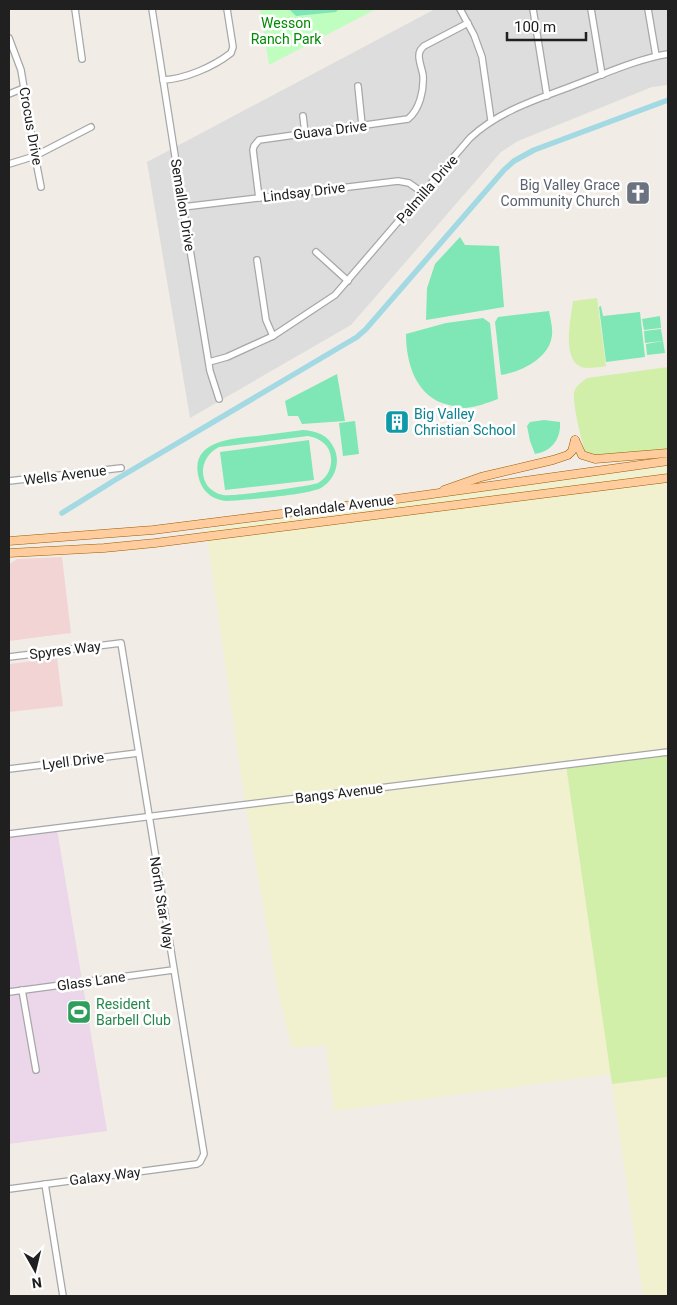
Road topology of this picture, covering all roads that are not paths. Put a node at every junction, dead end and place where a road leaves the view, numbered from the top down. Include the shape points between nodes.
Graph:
1 (74, 9) edge
2 (152, 9) edge
3 (227, 9) edge
4 (460, 9) edge
5 (533, 9) edge
6 (591, 9) edge
7 (648, 9) edge
8 (468, 23) junction
9 (9, 38) edge
10 (668, 54) edge
11 (656, 56) junction
12 (82, 59) dead end
13 (602, 75) junction
14 (163, 80) junction
15 (358, 86) dead end
16 (24, 88) junction
17 (9, 94) edge
18 (547, 96) junction
19 (303, 116) dead end
20 (491, 120) junction
21 (362, 126) junction
22 (91, 127) dead end
23 (304, 133) junction
24 (35, 156) junction
25 (9, 164) edge
26 (41, 187) dead end
27 (423, 193) junction
28 (259, 198) junction
29 (183, 207) junction
30 (316, 252) dead end
31 (256, 260) dead end
32 (348, 281) junction
33 (273, 336) junction
34 (209, 362) junction
35 (219, 399) dead end
36 (668, 453) edge
37 (668, 461) edge
38 (121, 468) dead end
39 (668, 478) edge
40 (9, 482) edge
41 (435, 494) junction
42 (9, 541) edge
43 (9, 553) edge
44 (121, 642) joint
45 (9, 656) edge
46 (668, 752) edge
47 (138, 753) junction
48 (9, 769) edge
49 (148, 817) junction
50 (9, 834) edge
51 (173, 970) junction
52 (22, 990) junction
53 (9, 992) edge
54 (36, 1070) dead end
55 (200, 1162) joint
56 (45, 1184) junction
57 (9, 1189) edge
58 (63, 1296) edge

1 - 12 street
2 - 14 street, Semallon Drive
3 - 14 street via 232,51 190,75
4 - 8 street
5 - 18 street
6 - 13 street
7 - 11 street
8 - 20 street via 482,57
8 - 21 street, Guava Drive via 424,46 420,52 422,92 411,117
9 - 16 street, Crocus Drive
10 - 11 street, Palmilla Drive
11 - 13 street, Palmilla Drive
13 - 18 street, Palmilla Drive
14 - 29 street, Semallon Drive
15 - 21 street
16 - 17 street
16 - 24 street, Crocus Drive
18 - 20 street, Palmilla Drive
19 - 23 street
20 - 27 street, Palmilla Drive via 470,138
21 - 23 street, Guava Drive
22 - 24 street
23 - 28 street, Guava Drive via 256,142
24 - 25 street
24 - 26 street, Crocus Drive
27 - 28 street, Lindsay Drive via 398,180
27 - 32 street, Palmilla Drive
28 - 29 street, Lindsay Drive
29 - 34 street, Semallon Drive
30 - 32 street
31 - 33 street via 266,320
32 - 33 street, Palmilla Drive via 328,302
33 - 34 street, Palmilla Drive via 228,357
34 - 35 street, Semallon Drive
36 - 41 main road via 595,459 582,455 575,440 568,455 481,477
37 - 41 main road, Pelandale Avenue
38 - 40 street, Wells Avenue
39 - 43 main road, Pelandale Avenue via 155,543
41 - 42 main road, Pelandale Avenue via 153,530
44 - 45 street, Spyres Way
44 - 47 street, North Star Way
46 - 49 street, Bangs Avenue
47 - 48 street, Lyell Drive
47 - 49 street, North Star Way
49 - 50 street, Bangs Avenue
49 - 51 street, North Star Way
51 - 52 street, Glass Lane
51 - 55 street, North Star Way via 204,1154
52 - 53 street, Glass Lane
52 - 54 street
55 - 56 street, Galaxy Way
56 - 57 street, Galaxy Way
56 - 58 street

